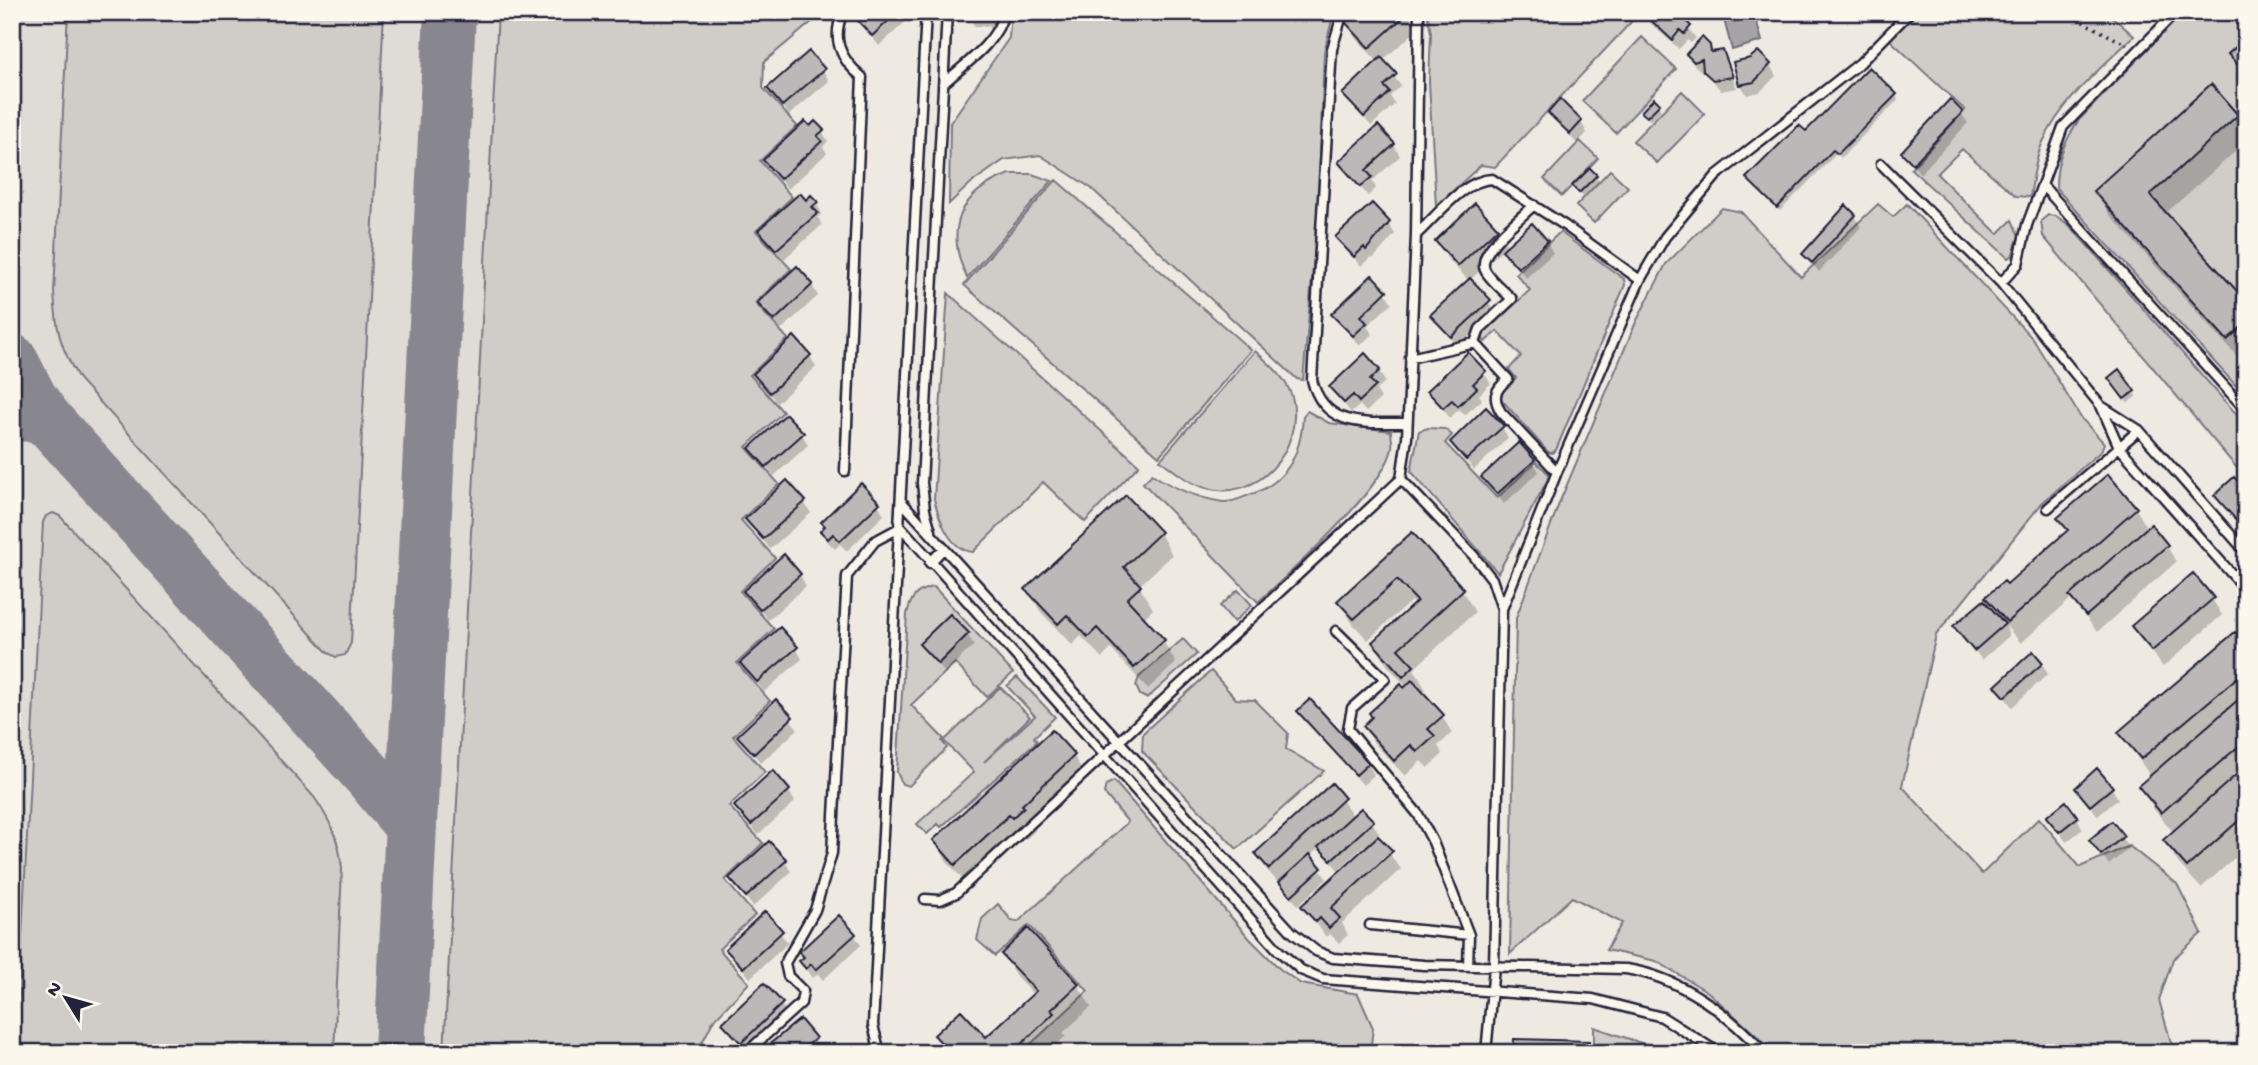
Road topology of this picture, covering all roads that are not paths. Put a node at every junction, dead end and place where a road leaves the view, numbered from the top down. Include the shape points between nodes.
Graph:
1 (843, 12) edge
2 (926, 12) edge
3 (947, 12) edge
4 (1003, 12) edge
5 (1343, 12) edge
6 (1419, 12) edge
7 (1910, 12) edge
8 (2176, 12) edge
9 (943, 84) junction
10 (1881, 164) dead end
11 (2042, 185) junction
12 (1534, 205) junction
13 (1416, 235) junction
14 (1640, 281) junction
15 (2001, 283) junction
16 (1475, 343) junction
17 (1410, 358) junction
18 (2101, 406) junction
19 (2246, 410) edge
20 (1406, 423) junction
21 (2139, 430) junction
22 (2119, 447) junction
23 (845, 471) dead end
24 (1557, 472) junction
25 (1401, 479) junction
26 (901, 501) junction
27 (2048, 508) dead end
28 (901, 527) junction
29 (932, 534) junction
30 (944, 548) junction
31 (2246, 552) edge
32 (930, 562) junction
33 (2246, 590) edge
34 (1502, 609) junction
35 (1336, 631) dead end
36 (1121, 742) junction
37 (1105, 758) junction
38 (926, 899) dead end
39 (1370, 925) dead end
40 (1469, 935) junction
41 (1468, 966) junction
42 (1494, 967) junction
43 (1490, 990) junction
44 (746, 1053) edge
45 (880, 1053) edge
46 (1486, 1053) edge
47 (1719, 1053) edge
48 (1764, 1053) edge

1 - 23 lane via 836,26 837,43 847,64 862,77
2 - 26 lane
3 - 9 lane
4 - 9 lane via 1001,25
5 - 20 lane via 1332,49 1312,380 1315,395 1335,416 1367,423
6 - 13 lane
7 - 14 lane via 1860,63 1717,175 1665,237
8 - 11 lane via 2063,127
9 - 29 lane via 922,483
10 - 15 lane
11 - 15 lane via 2018,264
11 - 19 lane
12 - 13 lane via 1492,179 1479,180
12 - 14 lane
12 - 16 lane via 1489,249 1483,261 1485,271 1512,299 1480,329
13 - 17 lane
14 - 24 lane
15 - 18 lane
16 - 17 lane
16 - 24 lane via 1508,379 1496,390 1494,401
17 - 20 lane
18 - 21 lane
18 - 22 lane
20 - 25 lane
21 - 22 lane
21 - 31 lane
22 - 27 lane
22 - 33 lane
24 - 34 lane
25 - 34 lane via 1474,555 1492,579
25 - 36 lane
26 - 28 lane
26 - 29 lane
28 - 32 lane
28 - 44 lane via 875,541 847,576 832,853 815,910 785,963 788,976 803,991 801,1003
28 - 45 lane via 873,1025
29 - 30 lane
30 - 32 lane
30 - 36 lane
32 - 37 lane
34 - 42 lane
35 - 40 lane via 1385,679 1352,708 1348,729 1418,814
36 - 37 lane
36 - 41 lane via 1292,932 1316,951 1333,958
37 - 38 lane via 956,894
37 - 43 lane via 1301,970 1323,979
39 - 40 lane
40 - 41 lane
41 - 42 lane
42 - 43 lane
42 - 48 lane via 1654,973 1726,1017
43 - 46 lane
43 - 47 lane via 1593,999 1631,1008 1662,1017

